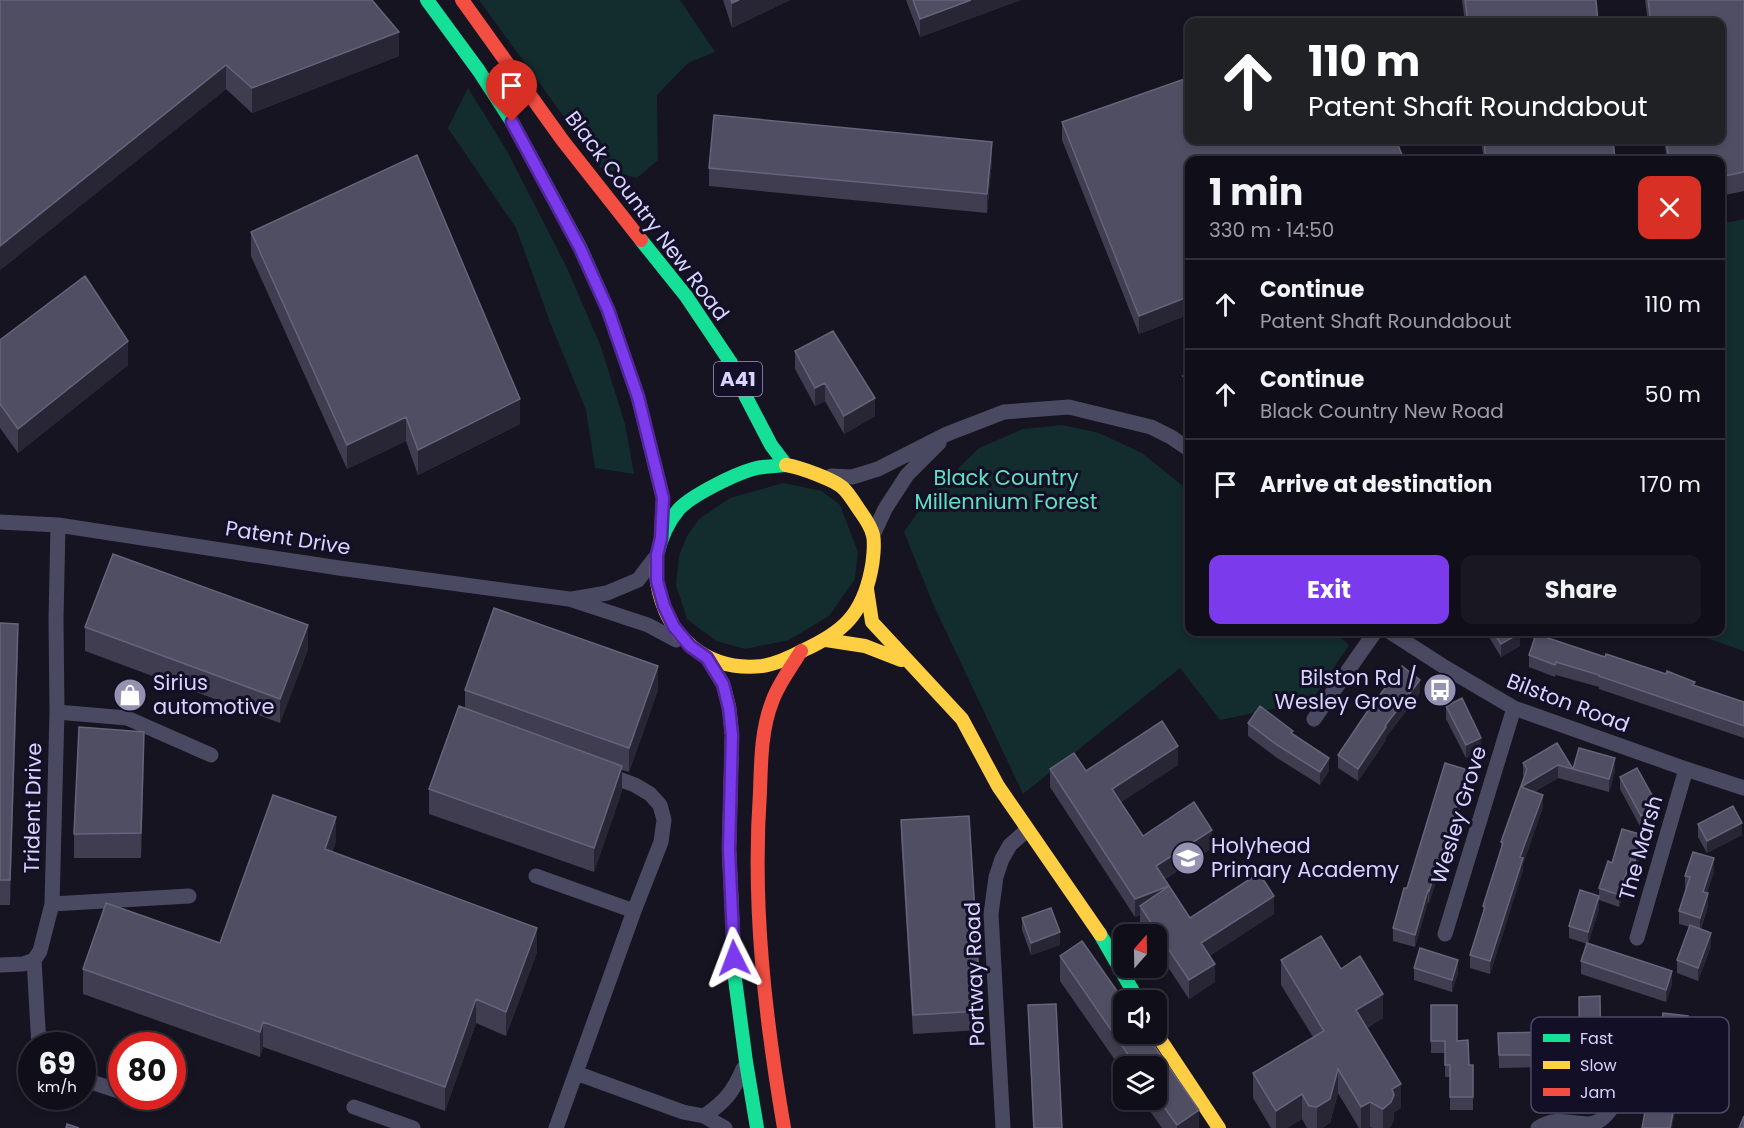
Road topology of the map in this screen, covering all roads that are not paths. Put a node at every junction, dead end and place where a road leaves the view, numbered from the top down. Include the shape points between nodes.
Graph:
1 (427, 0) edge
2 (462, 0) edge
3 (947, 434) junction
4 (1185, 446) edge
5 (786, 465) junction
6 (823, 476) junction
7 (0, 522) edge
8 (58, 525) junction
9 (873, 535) junction
10 (661, 538) junction
11 (657, 555) junction
12 (867, 589) junction
13 (569, 599) junction
14 (1372, 636) edge
15 (1396, 636) edge
16 (826, 640) junction
17 (690, 646) junction
18 (801, 651) junction
19 (707, 658) junction
20 (916, 668) junction
21 (931, 684) junction
22 (1514, 708) junction
23 (57, 712) junction
24 (1314, 719) dead end
25 (211, 754) dead end
26 (590, 769) edge
27 (1686, 769) junction
28 (998, 786) junction
29 (1744, 788) edge
30 (1027, 830) junction
31 (536, 876) dead end
32 (189, 896) dead end
33 (51, 904) junction
34 (634, 910) junction
35 (1445, 934) dead end
36 (1637, 938) dead end
37 (34, 960) junction
38 (0, 965) edge
39 (1132, 990) edge
40 (38, 1032) edge
41 (1163, 1044) edge
42 (746, 1062) junction
43 (576, 1073) junction
44 (354, 1107) dead end
45 (1607, 1113) edge
46 (704, 1116) junction
47 (1586, 1126) edge
48 (413, 1128) edge
49 (556, 1128) edge
50 (725, 1128) edge
51 (758, 1128) edge
52 (784, 1128) edge
53 (1003, 1128) edge
54 (1219, 1128) edge
55 (1538, 1128) edge

1 - 10 main road via 512,122 580,248 608,310 638,397 663,498
2 - 5 main road, Black Country New Road / A41 via 562,141 686,296 731,363 771,445
3 - 4 street via 1004,412 1069,407 1151,427
3 - 6 street via 878,469 852,477
3 - 9 street via 907,475
5 - 6 main road
5 - 10 main road via 755,468 695,497 680,508
6 - 9 main road via 843,487
7 - 8 street, Patent Drive
8 - 13 street, Patent Drive
8 - 23 street, Trident Drive
9 - 12 main road
10 - 11 main road
11 - 13 street, Patent Drive via 638,580 607,593
11 - 17 main road via 657,581 664,606 674,627
12 - 16 main road via 849,622
12 - 20 main road via 872,622
13 - 17 street, Patent Drive via 648,625
14 - 24 street
15 - 22 street, Bilston Road
16 - 18 main road
16 - 20 main road via 855,642
17 - 19 main road
18 - 19 main road via 763,666
18 - 52 main road via 770,709 762,750 757,849 762,962
19 - 42 main road via 723,684 732,735 730,861 735,980
20 - 21 main road
21 - 28 main road via 962,719
21 - 28 main road via 953,731
22 - 27 street, Bilston Road
22 - 35 street, Wesley Grove
23 - 25 street via 127,718
23 - 33 street, Trident Drive
26 - 34 street via 635,785 660,805 664,820 661,842
27 - 29 street, Bilston Road
27 - 36 street, The Marsh
28 - 30 main road
30 - 39 main road via 1106,943
30 - 53 street, Portway Road via 1010,845 1002,859 991,914
31 - 34 street
32 - 33 street
33 - 37 street, Trident Drive via 40,951
34 - 43 street
37 - 38 street
37 - 40 street, Trident Drive
41 - 54 main road
42 - 46 street via 730,1095
42 - 51 main road
43 - 46 street
43 - 49 street
44 - 48 street
45 - 47 street
46 - 50 street
47 - 55 street via 1561,1120

